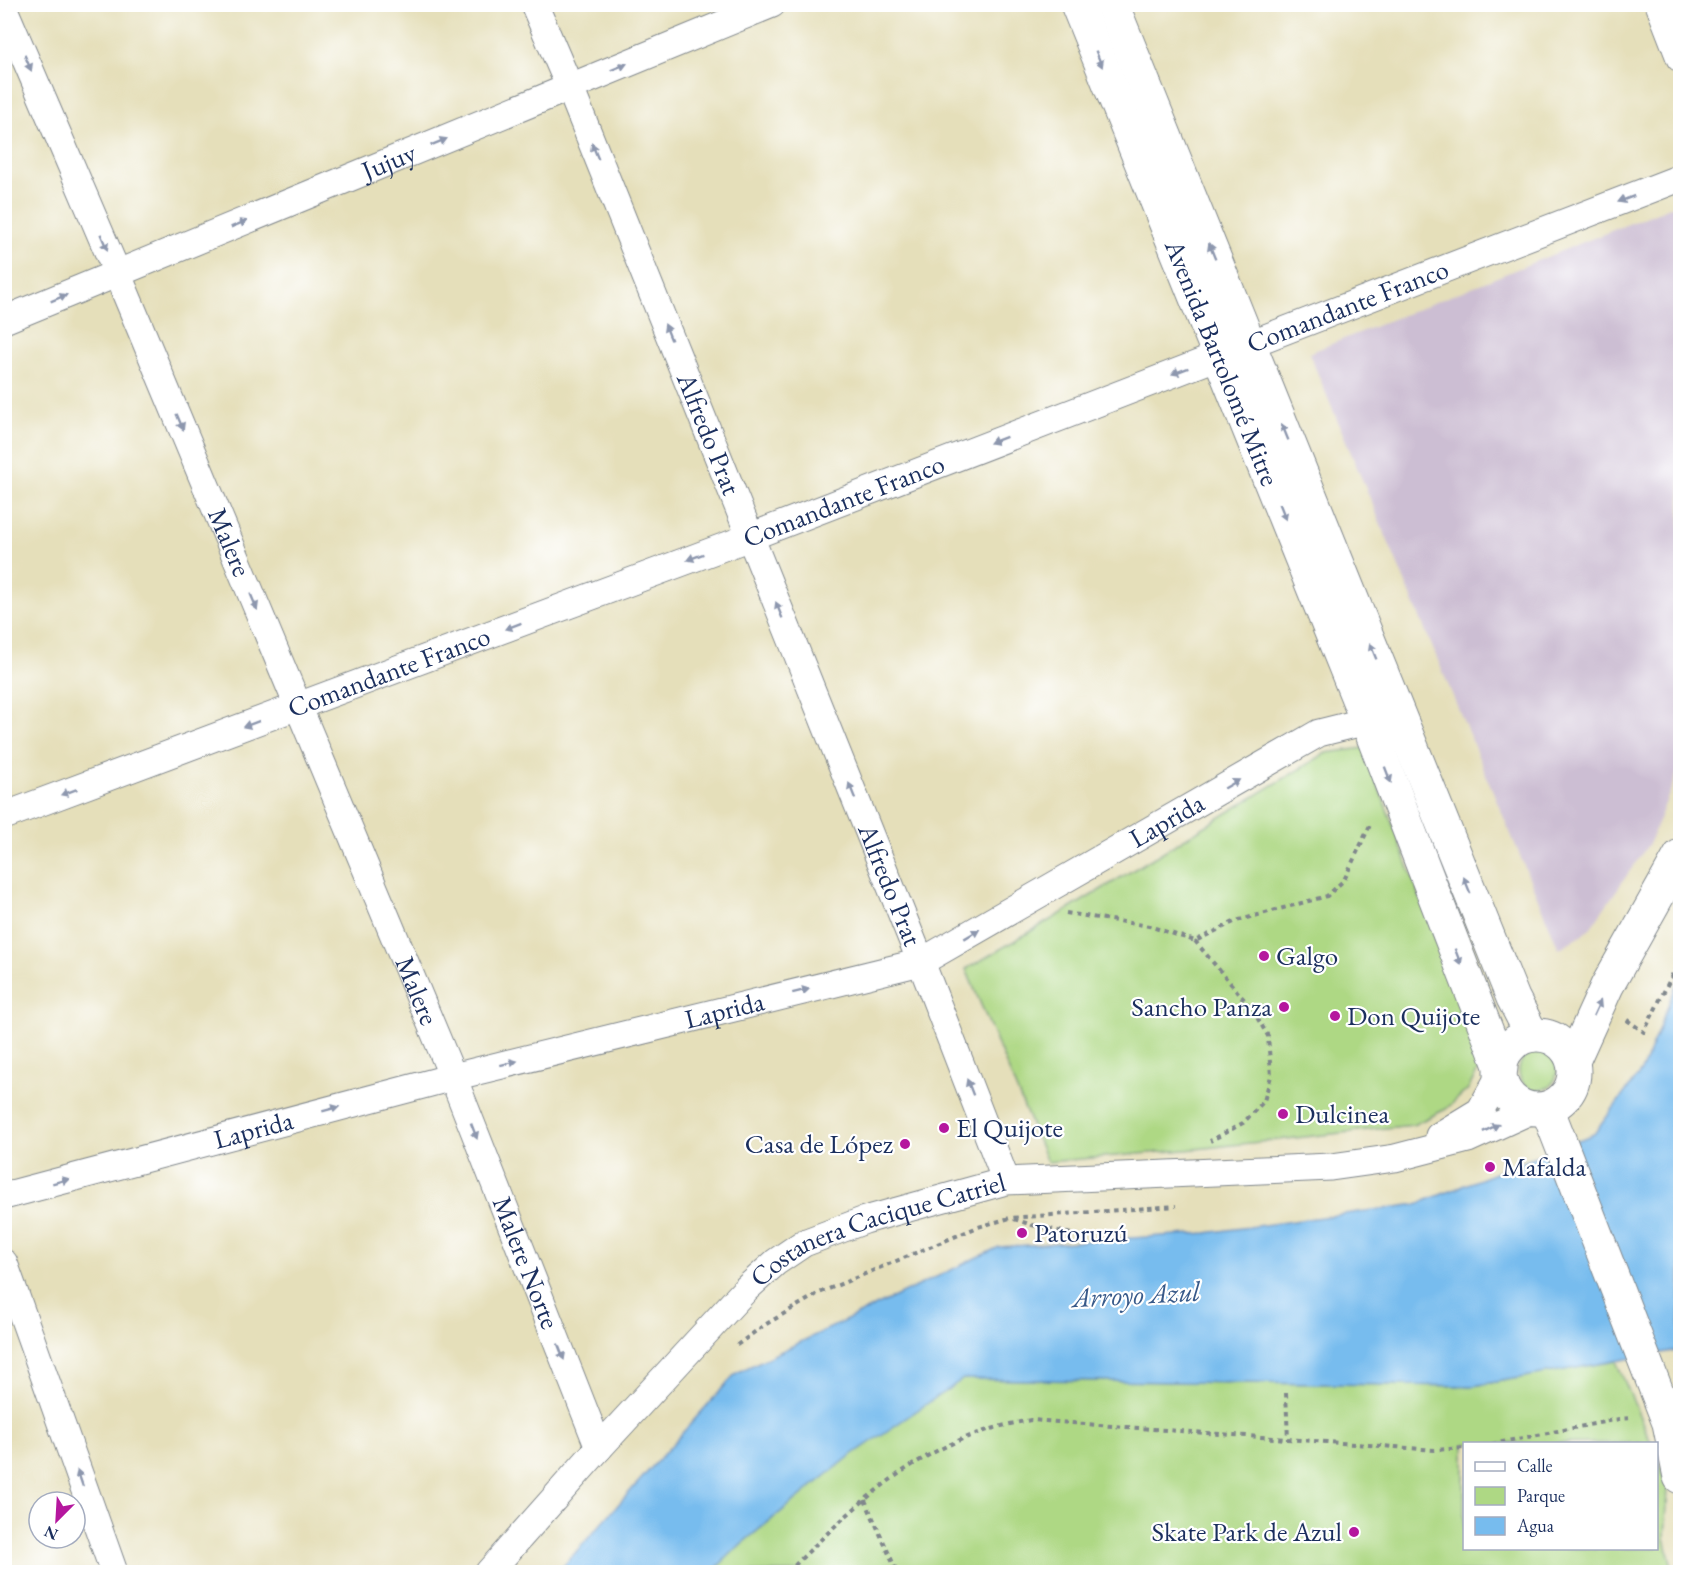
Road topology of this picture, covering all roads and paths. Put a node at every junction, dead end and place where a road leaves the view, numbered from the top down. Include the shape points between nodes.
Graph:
1 (534, 4) edge
2 (772, 4) edge
3 (1077, 4) edge
4 (1112, 4) edge
5 (1659, 4) edge
6 (4, 9) edge
7 (1680, 58) edge
8 (570, 88) junction
9 (1680, 178) edge
10 (118, 274) junction
11 (4, 320) edge
12 (1235, 351) junction
13 (750, 537) junction
14 (298, 707) junction
15 (1381, 713) junction
16 (4, 816) edge
17 (1374, 818) dead end
18 (1680, 856) edge
19 (1026, 901) junction
20 (1195, 941) junction
21 (1680, 959) edge
22 (921, 962) junction
23 (1600, 1000) junction
24 (1532, 1035) junction
25 (1573, 1061) junction
26 (1500, 1072) junction
27 (453, 1077) junction
28 (1546, 1118) junction
29 (1395, 1158) junction
30 (1182, 1173) junction
31 (1006, 1181) junction
32 (4, 1197) edge
33 (1178, 1206) dead end
34 (1010, 1218) junction
35 (1072, 1234) dead end
36 (4, 1263) edge
37 (730, 1352) dead end
38 (1286, 1393) dead end
39 (1675, 1432) edge
40 (1288, 1440) junction
41 (1497, 1442) edge
42 (599, 1448) junction
43 (1463, 1448) edge
44 (1680, 1477) edge
45 (865, 1500) junction
46 (114, 1572) edge
47 (489, 1572) edge
48 (788, 1572) edge
49 (897, 1572) edge

1 - 8 street, Alfredo Prat
8 -> 2 street, Jujuy
3 -> 12 main road, Avenida Bartolomé Mitre
12 -> 4 main road, Avenida Bartolomé Mitre
5 - 7 street
6 -> 10 street, Malere
10 -> 8 street, Jujuy
13 -> 8 street, Alfredo Prat
9 -> 12 street, Comandante Franco
11 -> 10 street, Jujuy
10 -> 14 street, Malere
12 -> 13 street, Comandante Franco
12 - 15 main road, Avenida Bartolomé Mitre
13 -> 14 street, Comandante Franco
22 -> 13 street, Alfredo Prat
14 -> 16 street, Comandante Franco
14 - 27 street, Malere
19 -> 15 street, Laprida via 1319,733
24 -> 15 main road
15 -> 26 main road
17 - 20 path via 1344,880 1327,896 1236,921
18 - 23 main road
19 - 20 path via 1064,912 1149,926
22 -> 19 street, Laprida
20 - 30 path via 1252,1009 1268,1036 1271,1076 1264,1101 1243,1123 1196,1149
21 - 23 path via 1644,1032
27 -> 22 street, Laprida
31 -> 22 street, Alfredo Prat
25 -> 23 main road
24 - 25 main road via 1556,1040
24 - 26 main road via 1509,1048
25 - 28 main road via 1575,1076 1570,1091
26 - 28 main road via 1504,1089 1513,1101
26 - 29 street, Costanera Cacique Catriel via 1480,1111
32 -> 27 street, Laprida
27 -> 42 street, Malere Norte
29 -> 28 street, Costanera Cacique Catriel
28 - 39 main road
29 - 30 street, Costanera Cacique Catriel via 1331,1167
30 - 31 street, Costanera Cacique Catriel
31 - 42 street, Costanera Cacique Catriel via 865,1220 804,1243 746,1289
33 - 34 path
34 - 35 path
34 - 37 path via 978,1227 819,1293 763,1326
46 -> 36 street
38 - 40 path
39 - 41 path via 1632,1418
39 - 44 main road
40 - 43 path via 1435,1450
40 - 45 path via 1031,1420 965,1437 938,1449
42 - 47 street, Costanera Cacique Catriel
45 - 48 path
45 - 49 path

